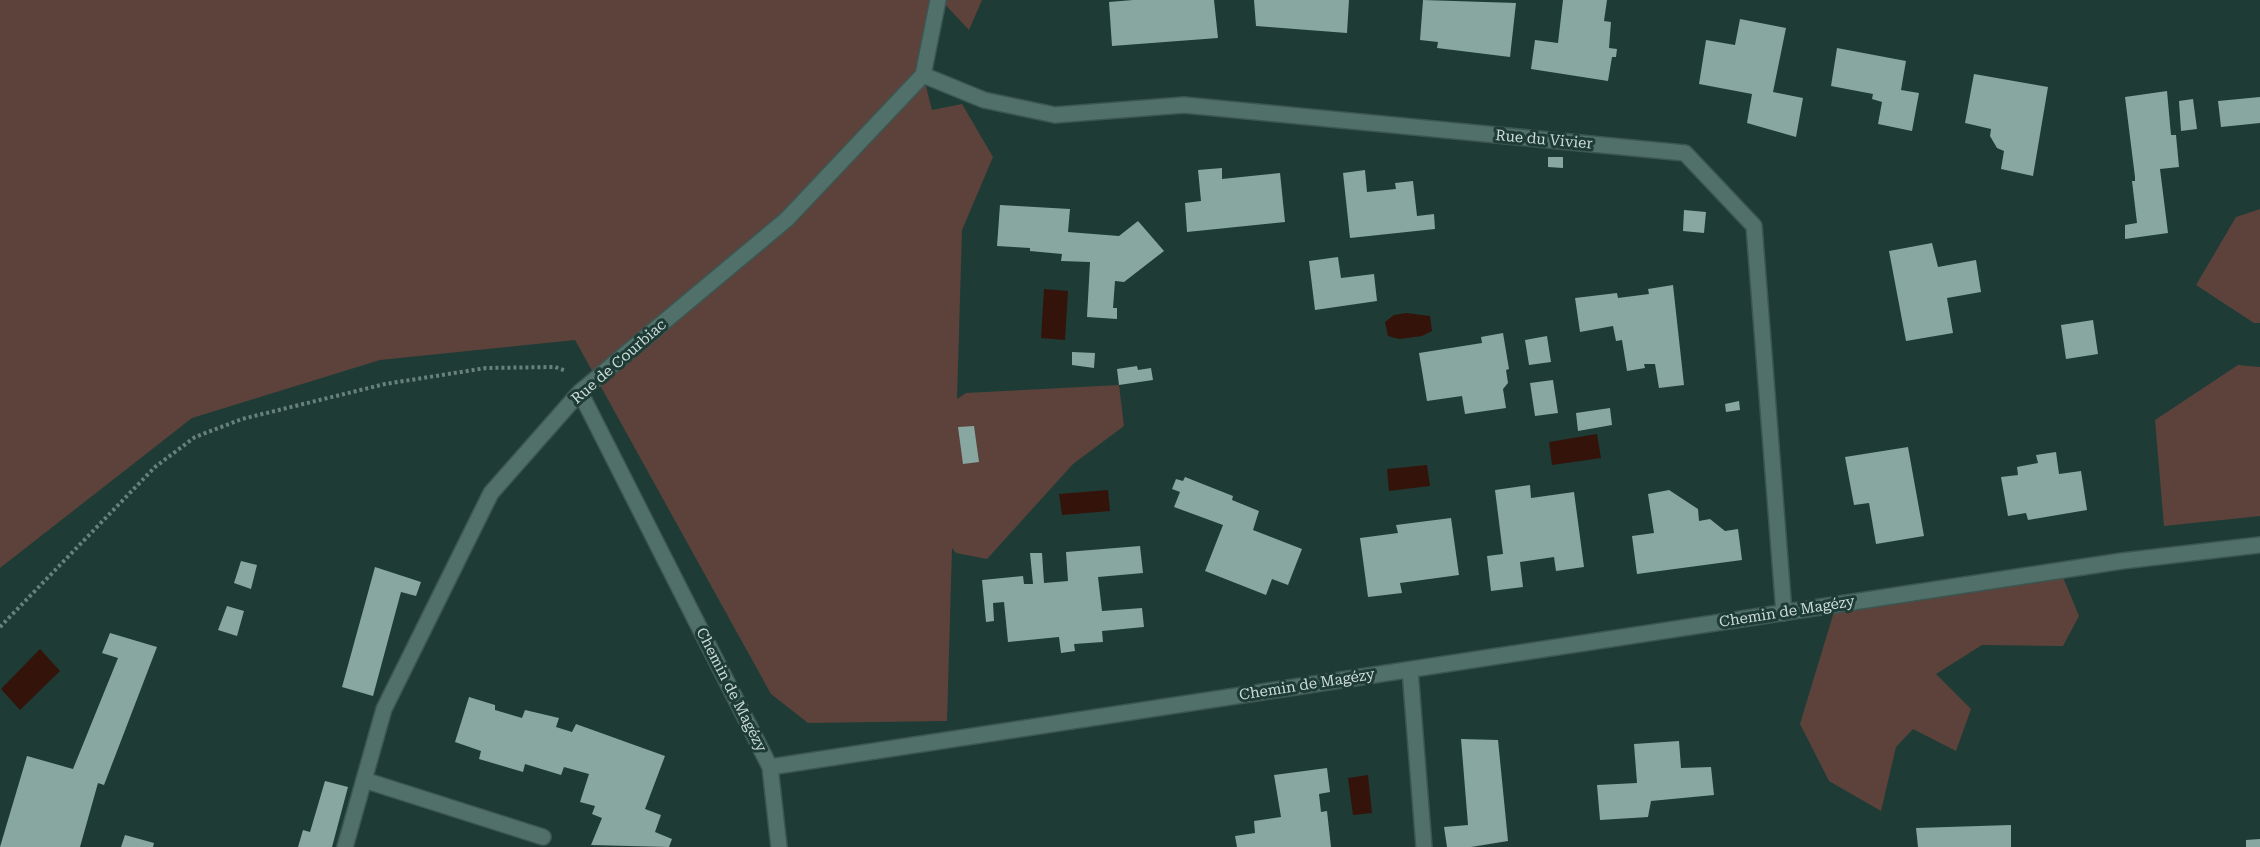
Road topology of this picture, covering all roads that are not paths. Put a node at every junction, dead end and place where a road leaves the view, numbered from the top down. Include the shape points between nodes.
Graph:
1 (938, 0) edge
2 (923, 75) junction
3 (580, 392) junction
4 (2260, 545) edge
5 (1784, 613) junction
6 (1410, 670) junction
7 (770, 767) junction
8 (364, 780) junction
9 (543, 837) dead end
10 (345, 847) edge
11 (778, 847) edge
12 (1424, 847) edge

1 - 2 street
2 - 3 street, Rue de Courbiac via 787,219
2 - 5 street, Rue du Vivier via 984,100 1055,115 1184,105 1685,153 1754,226
3 - 7 street, Chemin de Magézy
3 - 8 street, Rue de Courbiac via 491,493 384,709
4 - 5 street, Chemin de Magézy via 2122,561
5 - 6 street, Chemin de Magézy
6 - 7 street, Chemin de Magézy
6 - 12 street
7 - 11 street
8 - 9 street
8 - 10 street, Rue de Courbiac

